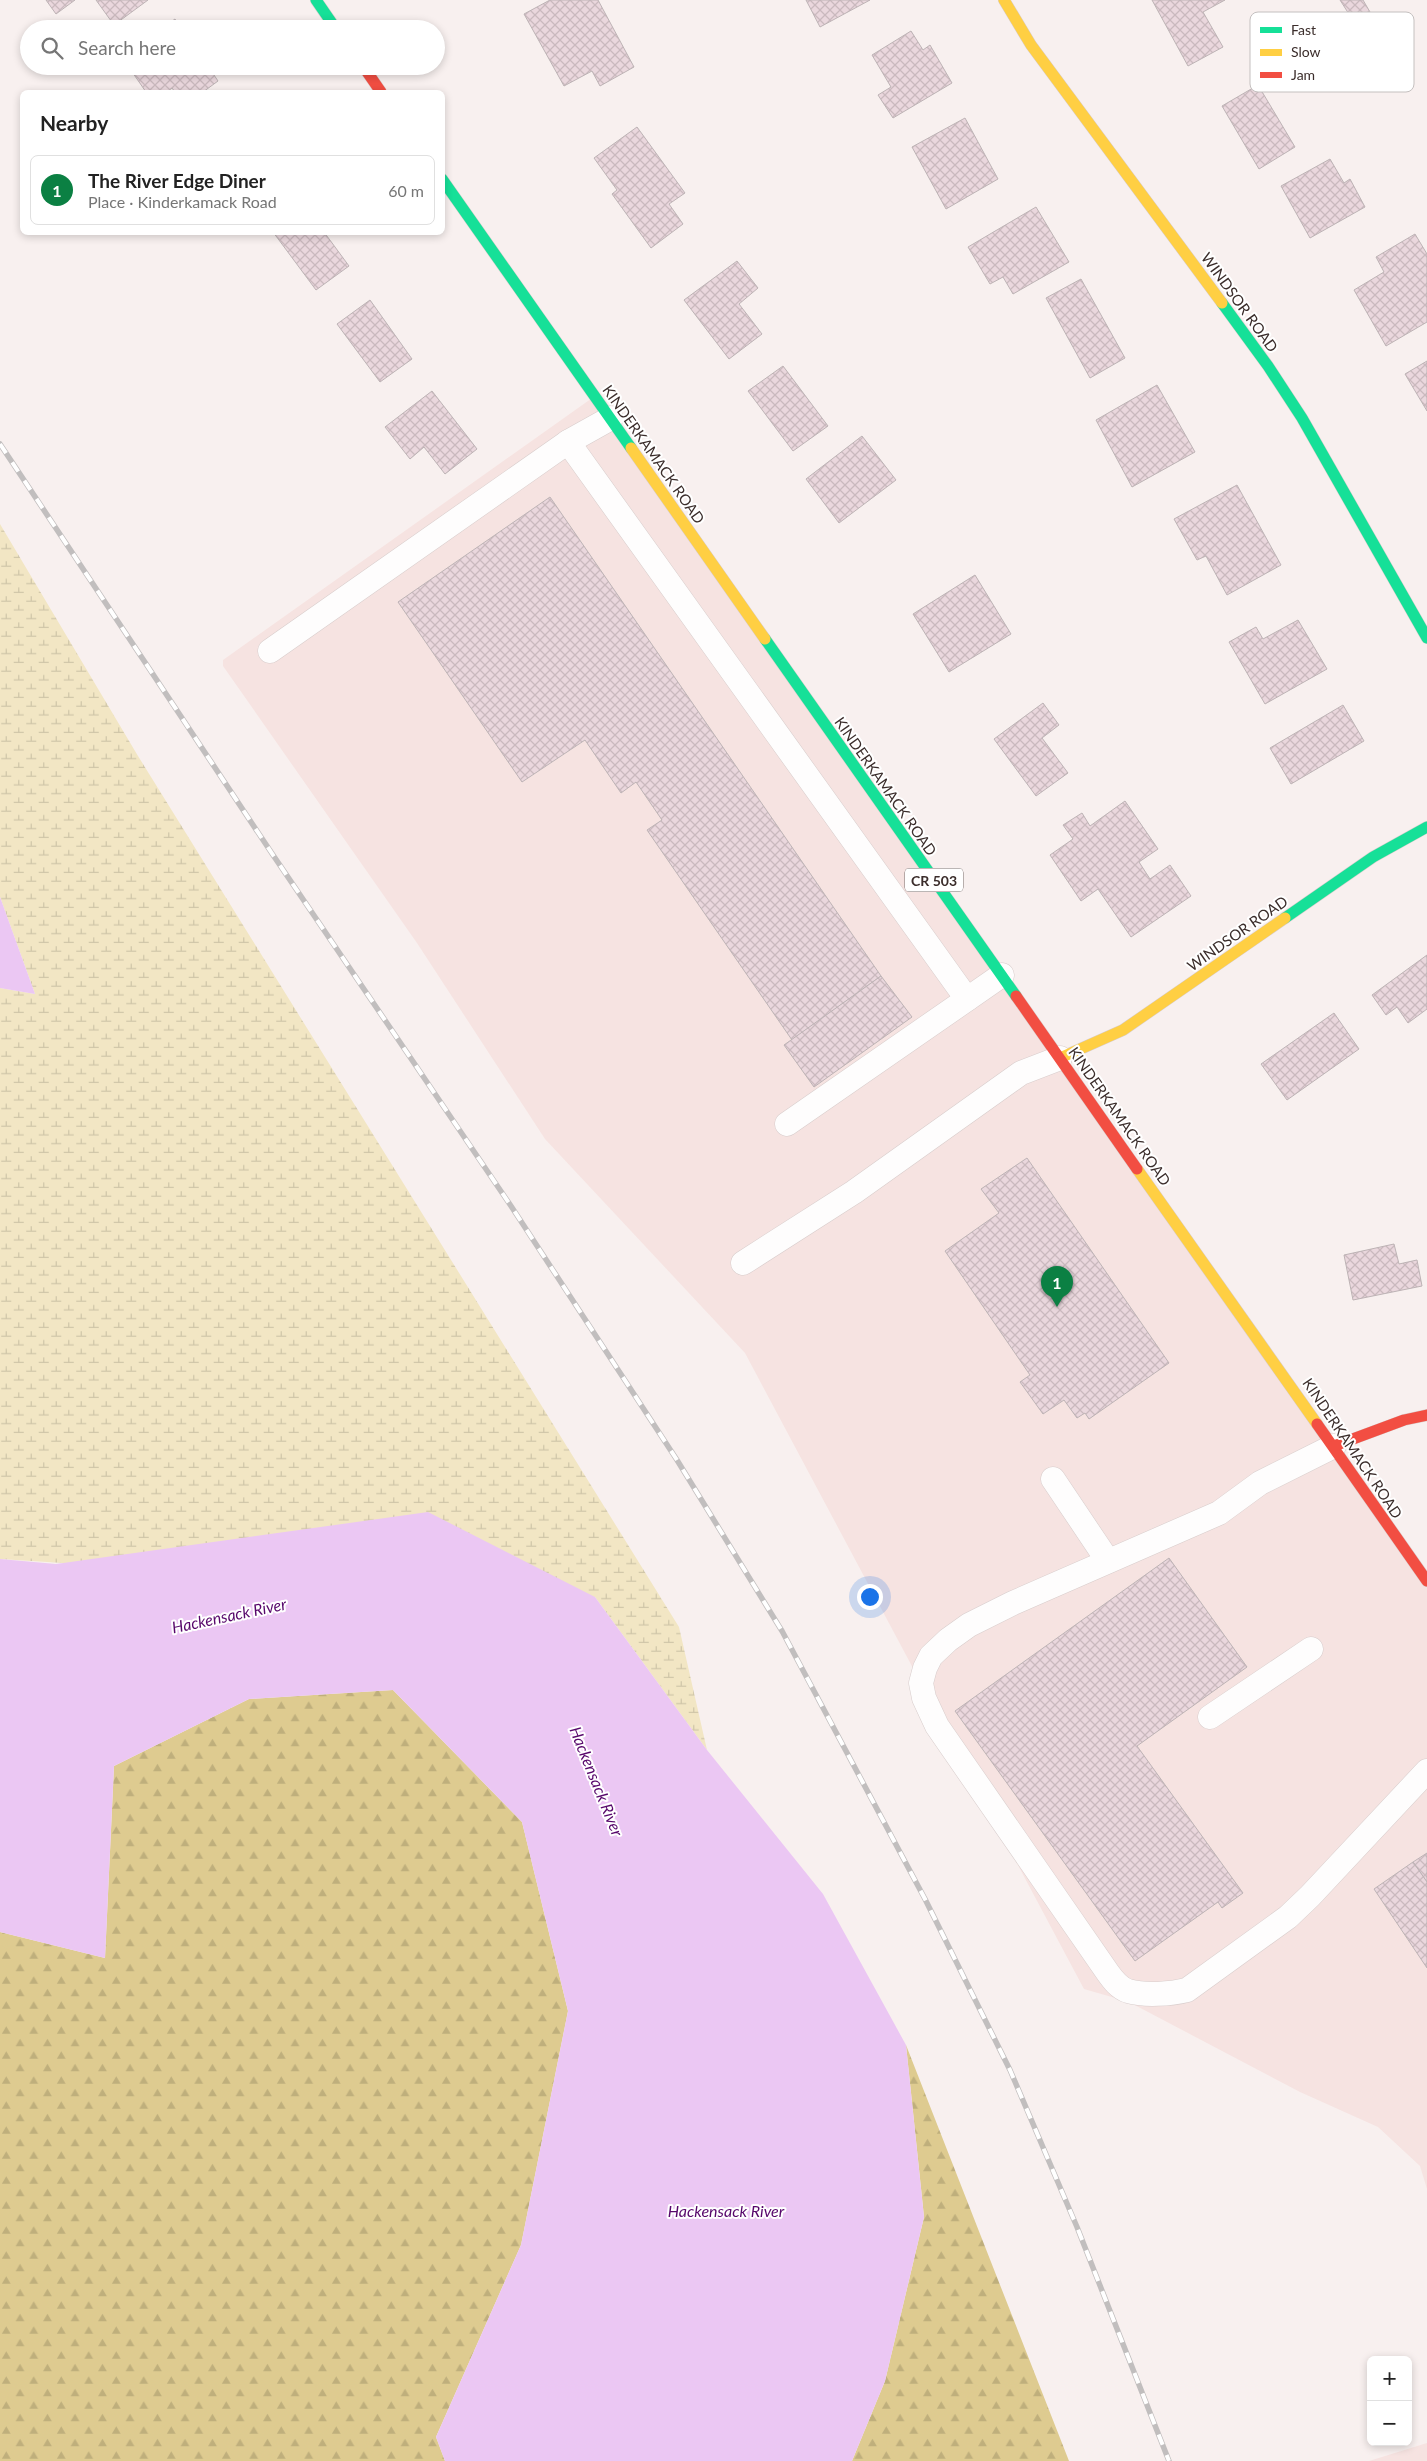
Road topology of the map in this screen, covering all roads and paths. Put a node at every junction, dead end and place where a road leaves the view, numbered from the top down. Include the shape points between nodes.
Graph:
1 (316, 0) edge
2 (1004, 0) edge
3 (330, 20) edge
4 (369, 75) edge
5 (380, 90) edge
6 (445, 183) edge
7 (611, 418) junction
8 (568, 442) junction
9 (1427, 638) edge
10 (270, 651) dead end
11 (1427, 827) edge
12 (1002, 975) junction
13 (967, 999) junction
14 (1060, 1058) junction
15 (787, 1124) dead end
16 (743, 1263) dead end
17 (1427, 1415) edge
18 (1334, 1446) junction
19 (1053, 1479) dead end
20 (1108, 1562) junction
21 (1427, 1581) edge
22 (1311, 1649) dead end
23 (1210, 1717) dead end
24 (1427, 1771) edge

1 - 3 main road
2 - 9 main road, WINDSOR ROAD via 1032,44 1268,366 1302,418
4 - 5 main road
6 - 7 main road, KINDERKAMACK ROAD / CR 503
7 - 8 lane
7 - 12 main road, KINDERKAMACK ROAD / CR 503
8 - 10 lane
8 - 13 lane
11 - 14 main road, WINDSOR ROAD via 1373,857 1124,1030
12 - 13 lane
12 - 14 main road, KINDERKAMACK ROAD / CR 503
13 - 15 lane
14 - 16 lane via 1021,1072 854,1192
14 - 18 main road, KINDERKAMACK ROAD / CR 503
17 - 18 main road via 1404,1420
18 - 20 lane via 1260,1483 1219,1513
18 - 21 main road, KINDERKAMACK ROAD / CR 503
19 - 20 lane
20 - 24 lane via 969,1625 931,1656 921,1683 930,1714 945,1740 1116,1984 1128,1991 1177,1993 1187,1990 1299,1907
22 - 23 lane

